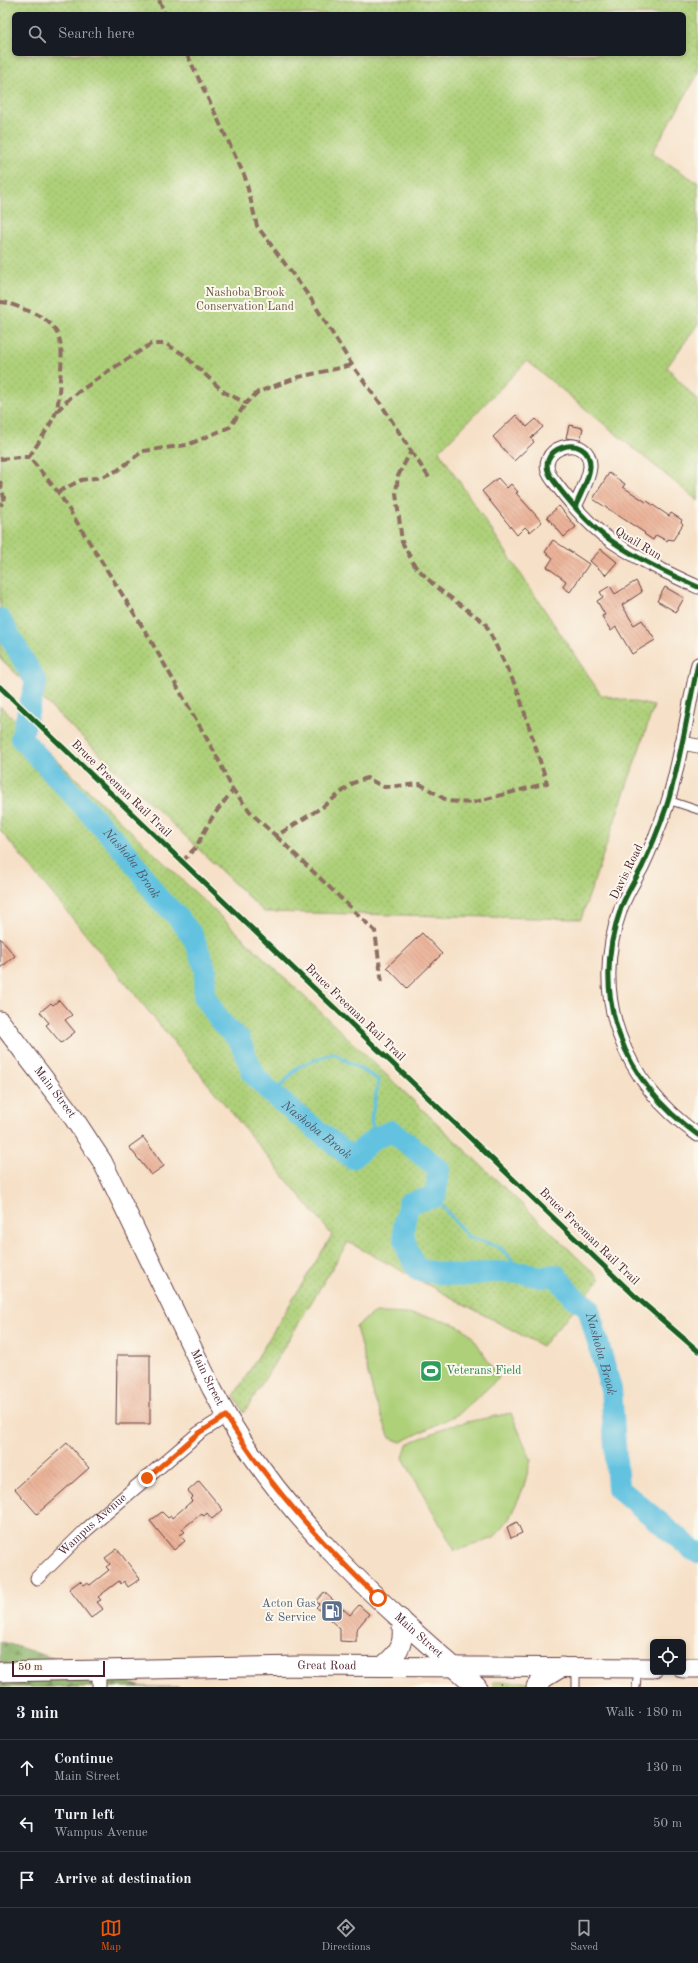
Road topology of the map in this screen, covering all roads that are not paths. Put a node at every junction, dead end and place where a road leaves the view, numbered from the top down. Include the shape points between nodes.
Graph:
1 (575, 507) dead end
2 (698, 587) edge
3 (698, 664) edge
4 (682, 743) junction
5 (698, 746) edge
6 (668, 800) junction
7 (698, 810) edge
8 (0, 1021) edge
9 (698, 1135) edge
10 (226, 1416) junction
11 (37, 1578) dead end
12 (402, 1619) junction
13 (383, 1666) junction
14 (453, 1667) junction
15 (569, 1667) junction
16 (646, 1668) edge
17 (686, 1668) edge
18 (698, 1668) edge
19 (0, 1672) edge
20 (99, 1678) edge
21 (477, 1687) edge
22 (536, 1687) edge
23 (576, 1687) edge
24 (636, 1687) edge

1 - 2 street, Quail Run via 603,534 640,559
3 - 4 street, Davis Road
4 - 5 street
4 - 6 street, Davis Road
6 - 7 lane
6 - 9 street, Davis Road via 654,839 622,906 615,927 610,956 610,992 619,1034 637,1074 664,1108
8 - 10 main road, Main Street via 71,1114 102,1161
10 - 11 street, Wampus Avenue via 199,1433 86,1530
10 - 12 main road, Main Street via 265,1474 300,1518
12 - 13 main road via 403,1643 395,1656
12 - 14 main road, Main Street
13 - 14 main road, Great Road
13 - 20 main road, Great Road via 299,1666
14 - 15 main road, Great Road
14 - 21 main road, Main Street
15 - 16 main road, Great Road
15 - 22 main road via 544,1678
15 - 23 lane
16 - 24 lane
17 - 18 main road
19 - 20 main road, Great Road

